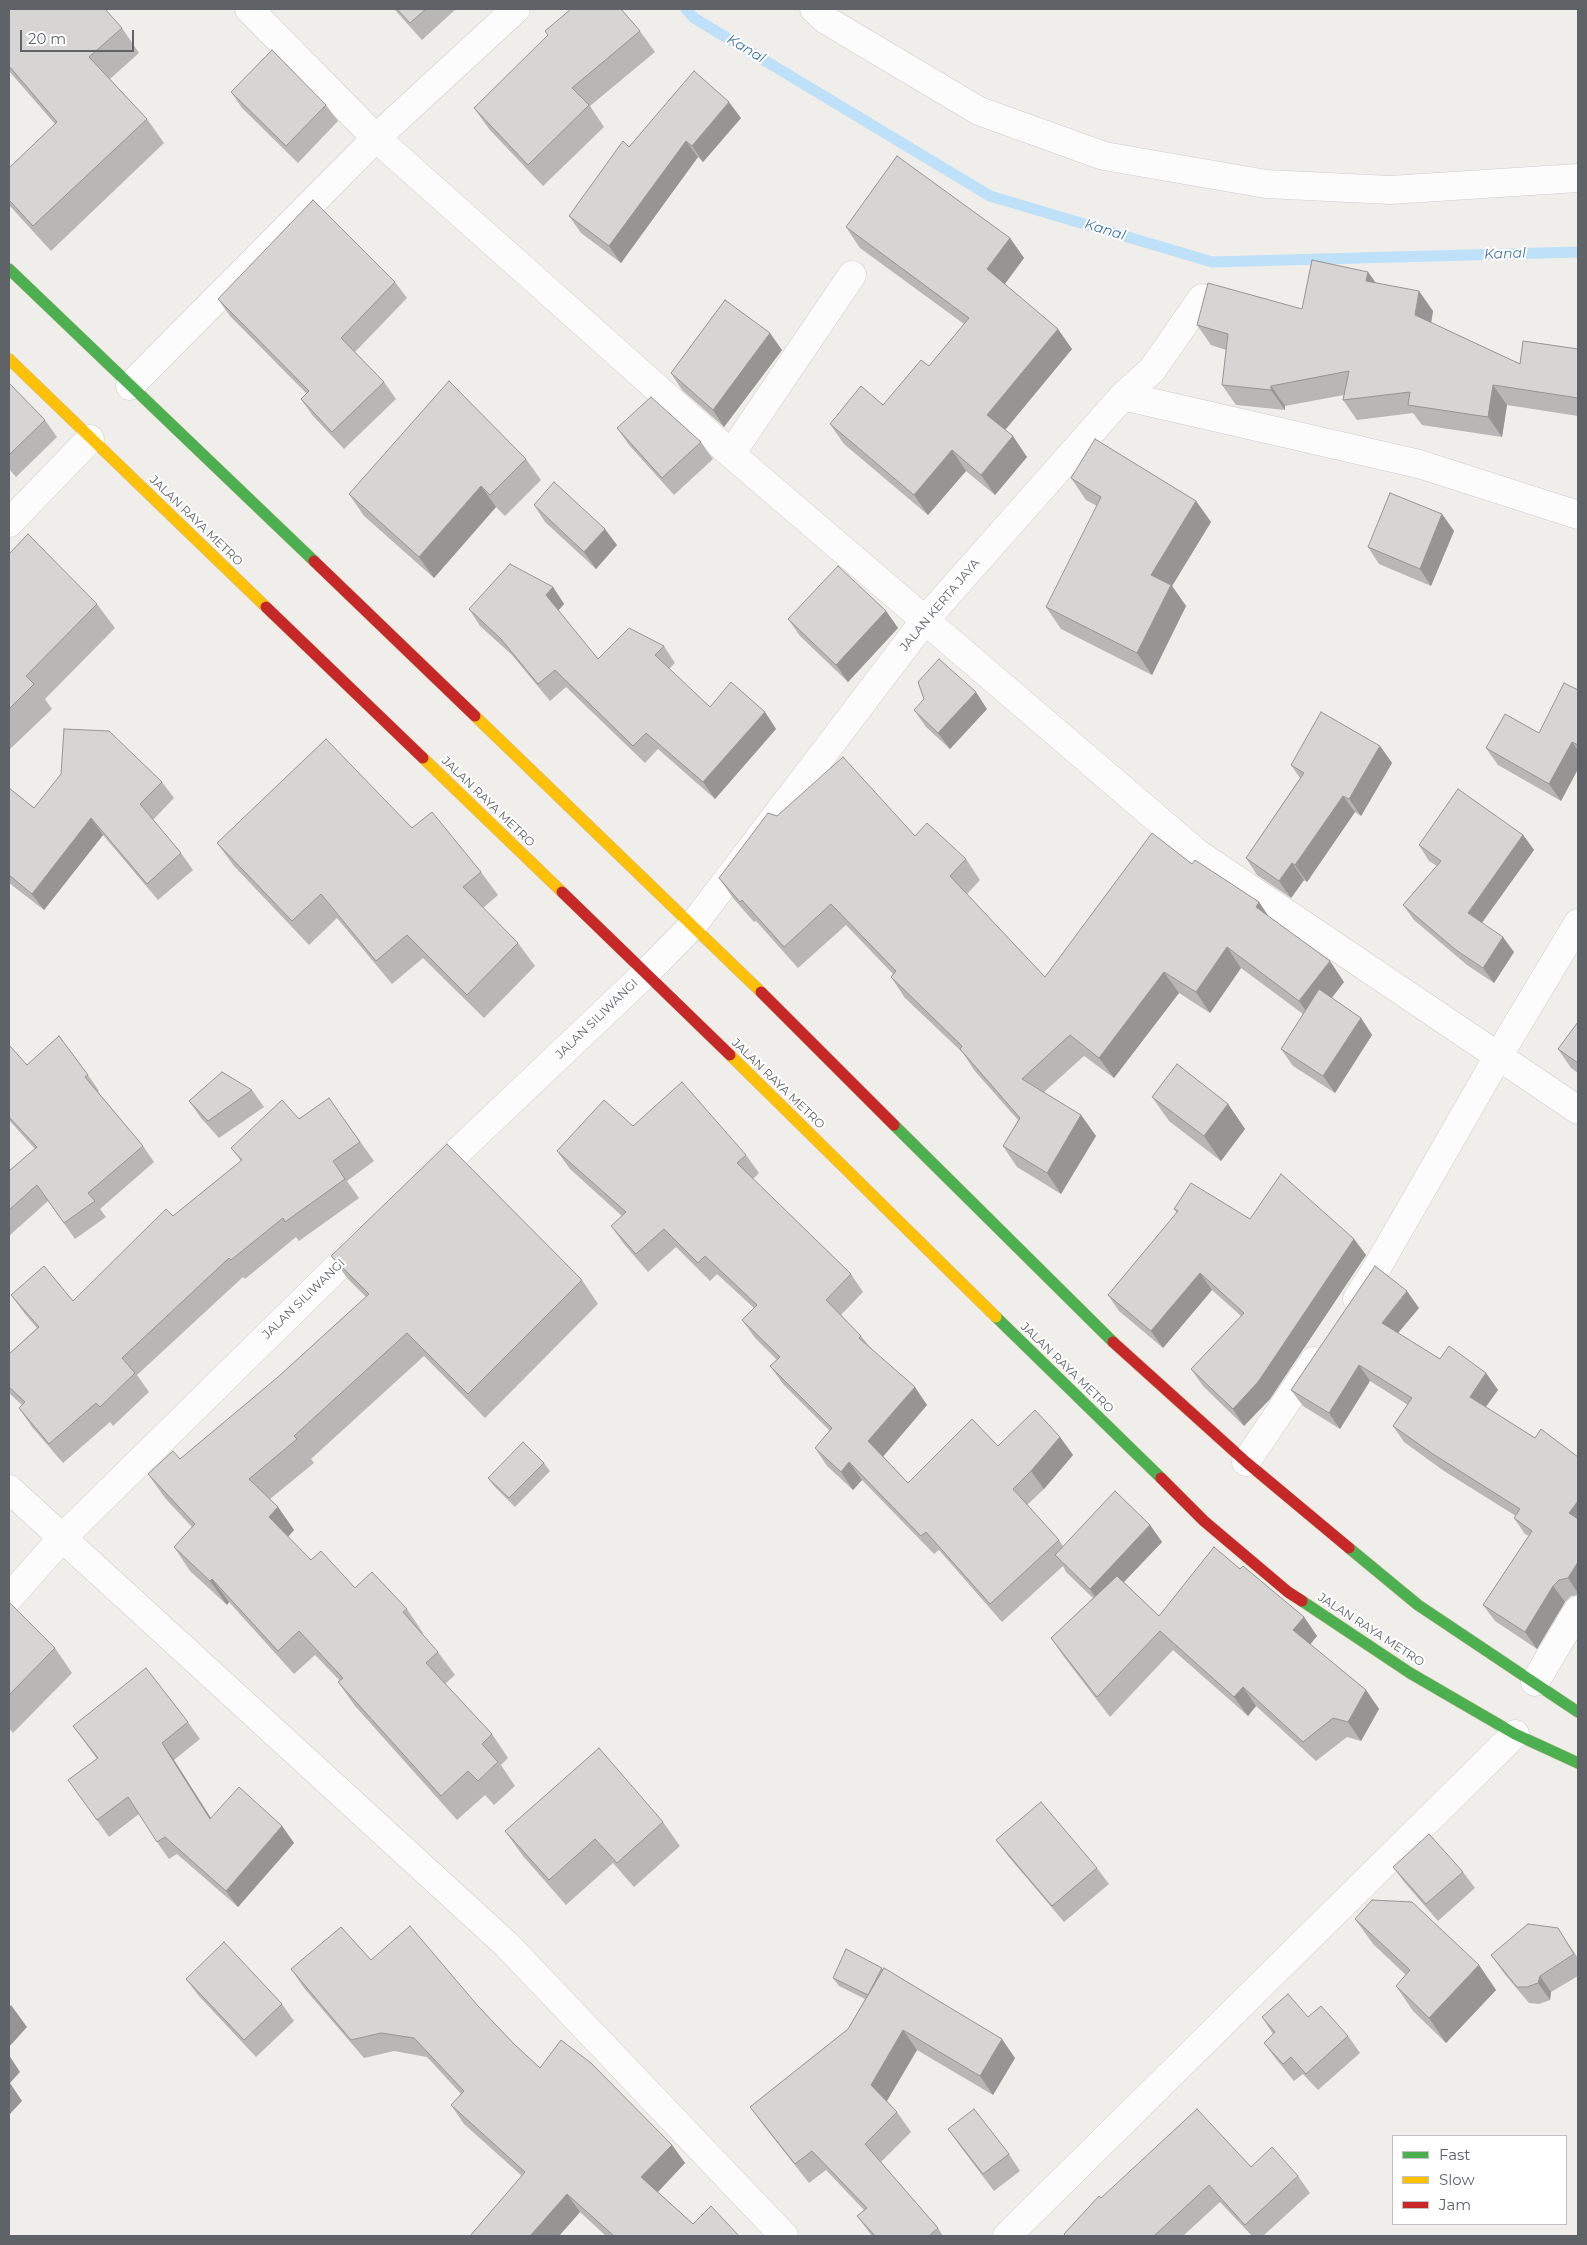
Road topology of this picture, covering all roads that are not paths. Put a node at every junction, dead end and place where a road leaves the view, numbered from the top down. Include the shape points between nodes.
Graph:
1 (249, 9) edge
2 (516, 9) edge
3 (814, 9) edge
4 (376, 138) junction
5 (1578, 178) edge
6 (9, 269) edge
7 (852, 275) dead end
8 (1202, 298) edge
9 (9, 359) edge
10 (130, 386) junction
11 (1123, 396) junction
12 (90, 439) junction
13 (732, 454) junction
14 (1578, 515) edge
15 (9, 523) edge
16 (924, 620) junction
17 (1578, 924) edge
18 (693, 925) junction
19 (646, 973) junction
20 (1499, 1055) junction
21 (1578, 1110) edge
22 (408, 1199) edge
23 (386, 1220) edge
24 (1343, 1319) edge
25 (1327, 1343) edge
26 (1246, 1462) junction
27 (9, 1489) edge
28 (62, 1538) junction
29 (9, 1598) edge
30 (1578, 1610) edge
31 (1535, 1682) junction
32 (1578, 1712) edge
33 (1515, 1734) junction
34 (1578, 1763) edge
35 (784, 2236) edge
36 (1007, 2236) edge

1 - 4 street
2 - 4 street
3 - 5 street via 826,20 979,111 1104,156 1266,184 1380,190
4 - 10 street
4 - 13 street
6 - 10 highway
7 - 13 street
8 - 11 street, JALAN KERTA JAYA via 1152,370
9 - 12 highway, JALAN RAYA METRO
10 - 18 highway
11 - 14 street via 1419,464
11 - 16 street, JALAN KERTA JAYA
12 - 15 street
12 - 19 highway, JALAN RAYA METRO
13 - 16 street
16 - 18 street, JALAN KERTA JAYA
16 - 20 street via 1197,853
17 - 20 street
18 - 19 street, JALAN SILIWANGI
18 - 26 highway via 1100,1330
19 - 22 street, JALAN SILIWANGI
19 - 33 highway, JALAN RAYA METRO via 1204,1521 1288,1592 1410,1673
20 - 21 street
20 - 24 street via 1375,1271
23 - 28 street, JALAN SILIWANGI
25 - 26 street
26 - 31 highway via 1418,1605
27 - 28 street
28 - 29 street, JALAN SILIWANGI
28 - 35 street via 507,1944
30 - 31 street
31 - 32 highway
33 - 34 highway, JALAN RAYA METRO
33 - 36 street

